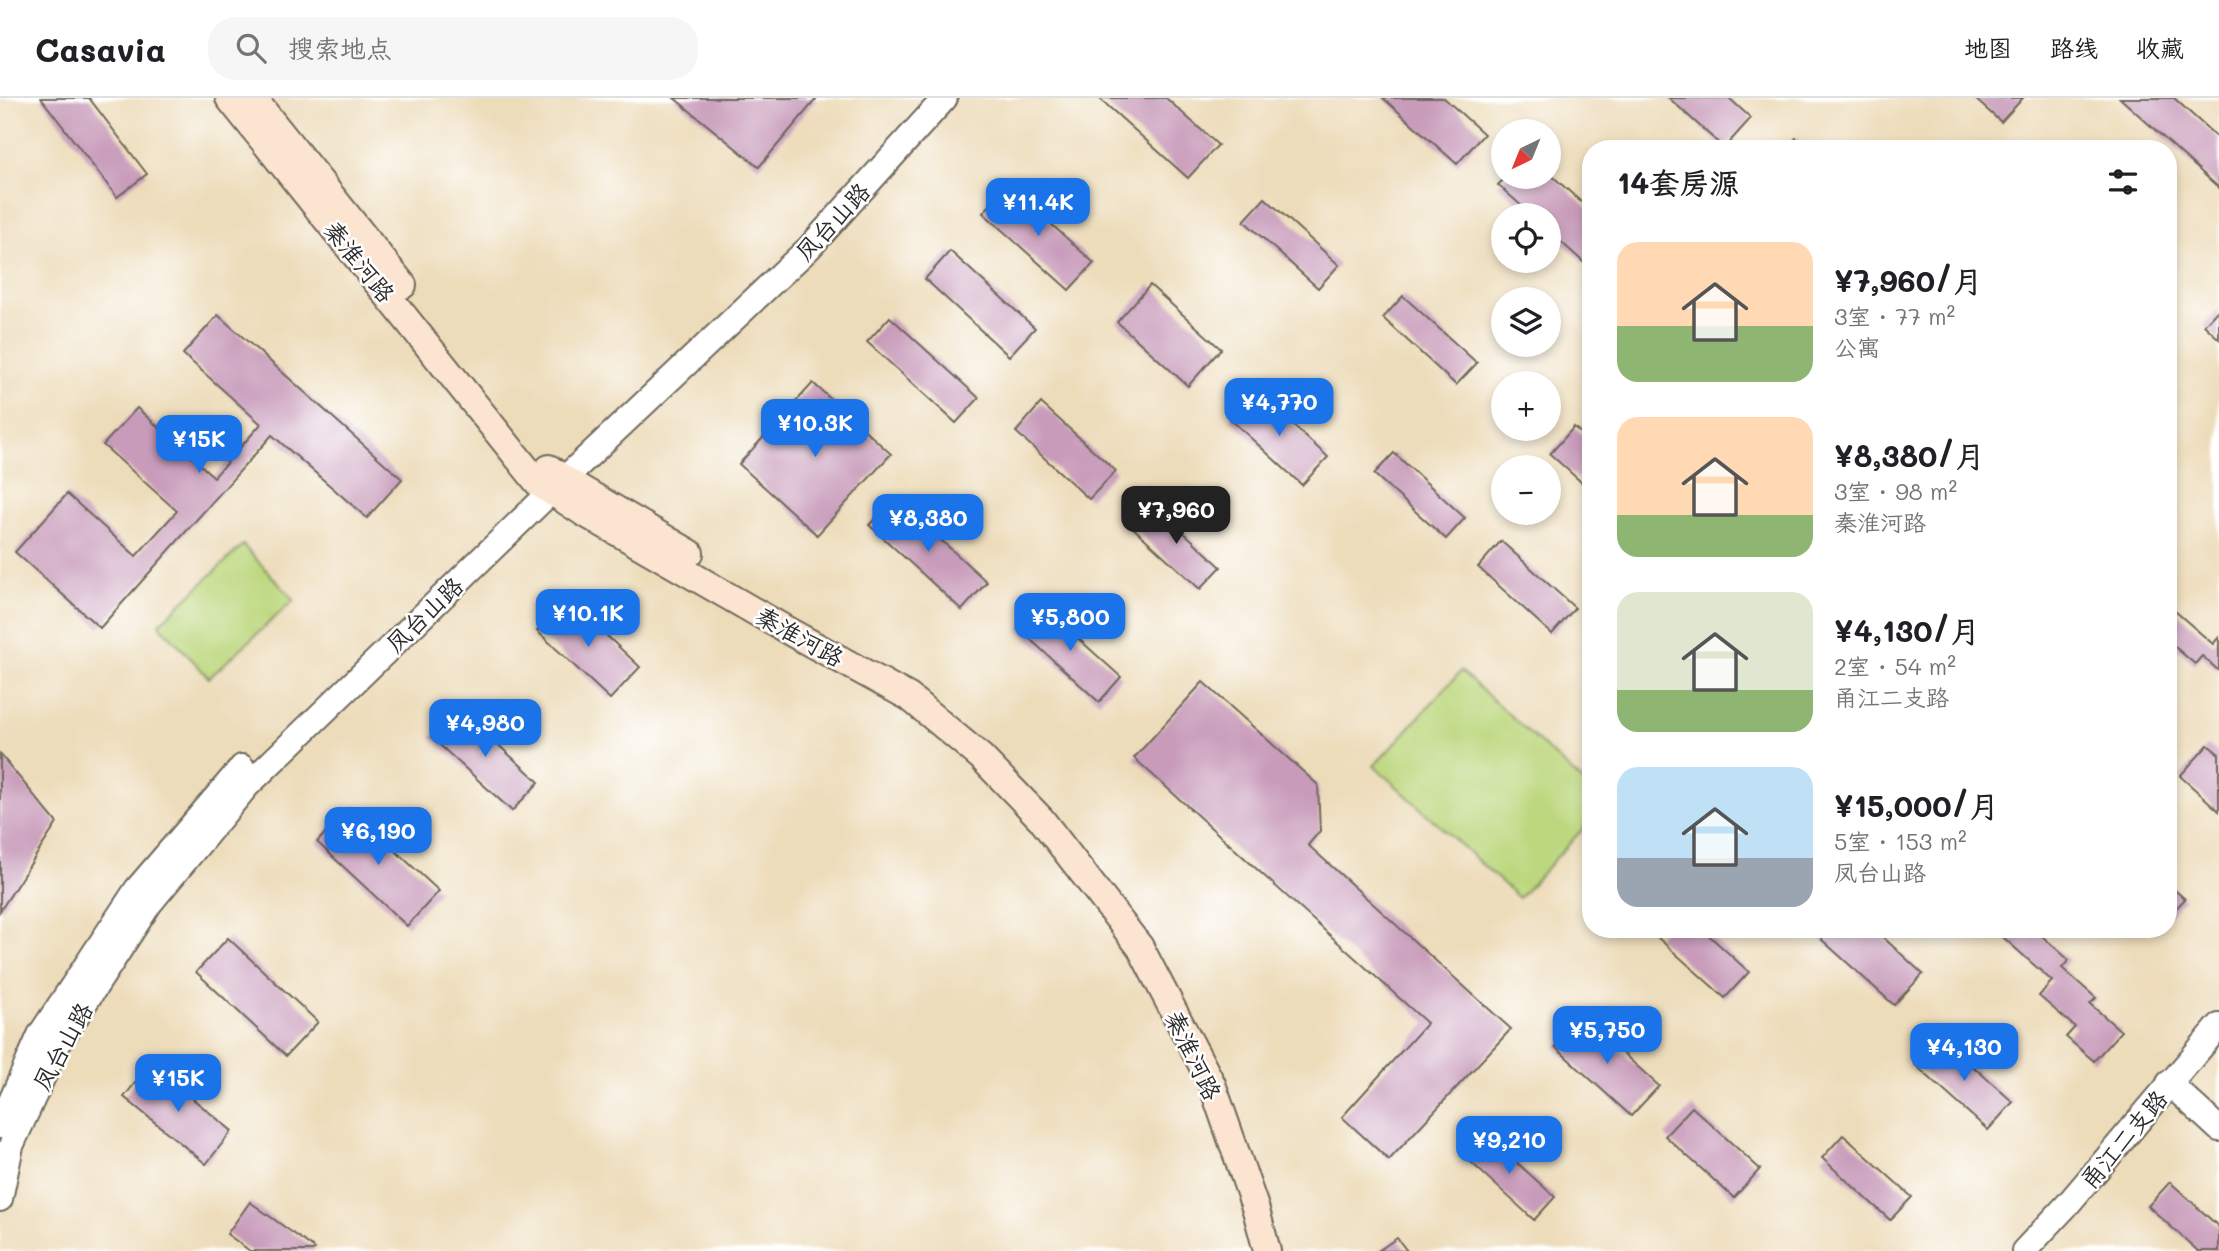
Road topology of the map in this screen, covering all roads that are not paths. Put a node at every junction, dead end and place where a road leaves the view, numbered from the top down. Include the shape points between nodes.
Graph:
1 (229, 98) edge
2 (253, 98) edge
3 (925, 98) edge
4 (945, 98) edge
5 (551, 481) junction
6 (2219, 1026) edge
7 (2169, 1083) junction
8 (0, 1126) edge
9 (2219, 1129) edge
10 (0, 1199) edge
11 (1267, 1251) edge
12 (1283, 1251) edge
13 (2024, 1251) edge

1 - 5 main road, 秦淮河路
2 - 5 main road, 秦淮河路
3 - 5 street, 凤台山路 via 798,237
4 - 5 street, 凤台山路 via 809,248
5 - 8 street, 凤台山路 via 234,775 137,889 40,1035
5 - 10 street, 凤台山路 via 246,787 150,904 58,1044 11,1146
5 - 11 main road, 秦淮河路 via 792,633 909,697 981,757 1041,819 1140,947 1212,1084
5 - 12 main road, 秦淮河路 via 914,680 989,743 1051,807 1153,938 1221,1067
6 - 7 street, 甬江二支路
7 - 9 street
7 - 13 street, 甬江二支路

